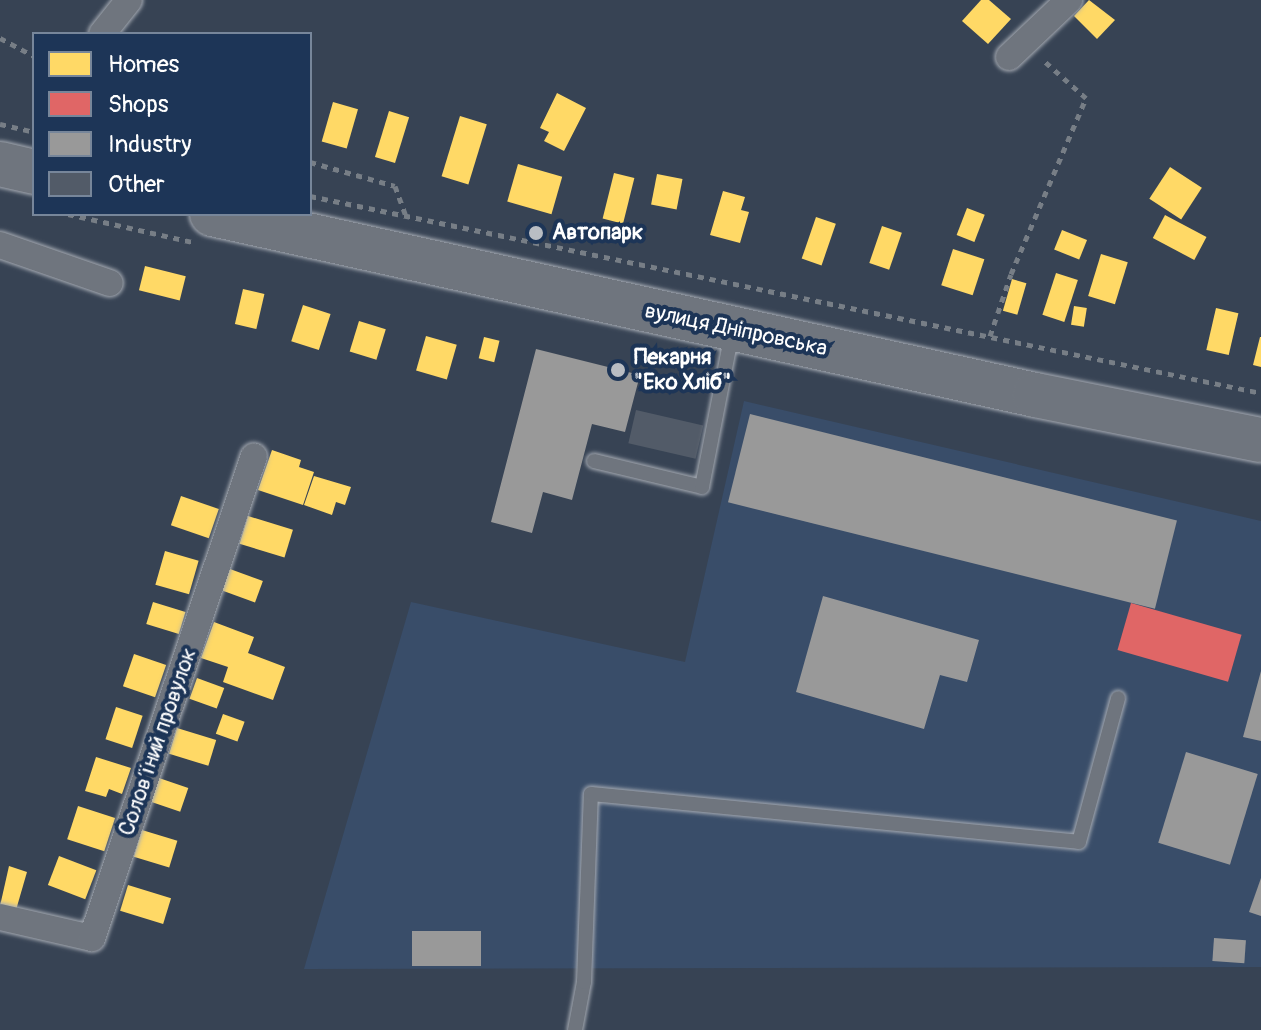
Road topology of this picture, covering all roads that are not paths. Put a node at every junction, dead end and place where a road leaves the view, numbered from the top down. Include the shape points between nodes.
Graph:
1 (129, 0) edge
2 (1069, 0) edge
3 (104, 32) edge
4 (1017, 50) road end
5 (0, 164) edge
6 (32, 172) edge
7 (221, 216) edge
8 (0, 245) edge
9 (110, 283) dead end
10 (733, 329) junction
11 (1261, 440) edge
12 (254, 456) dead end
13 (594, 461) dead end
14 (1118, 698) dead end
15 (0, 917) edge
16 (575, 1030) edge

1 - 3 street
2 - 4 street
5 - 6 highway
7 - 10 highway, вулиця Дніпровська
8 - 9 street
10 - 11 highway, вулиця Дніпровська
10 - 13 lane via 702,487
12 - 15 street, Соловʼїний провулок via 92,938
14 - 16 lane via 1079,842 591,794 584,982

